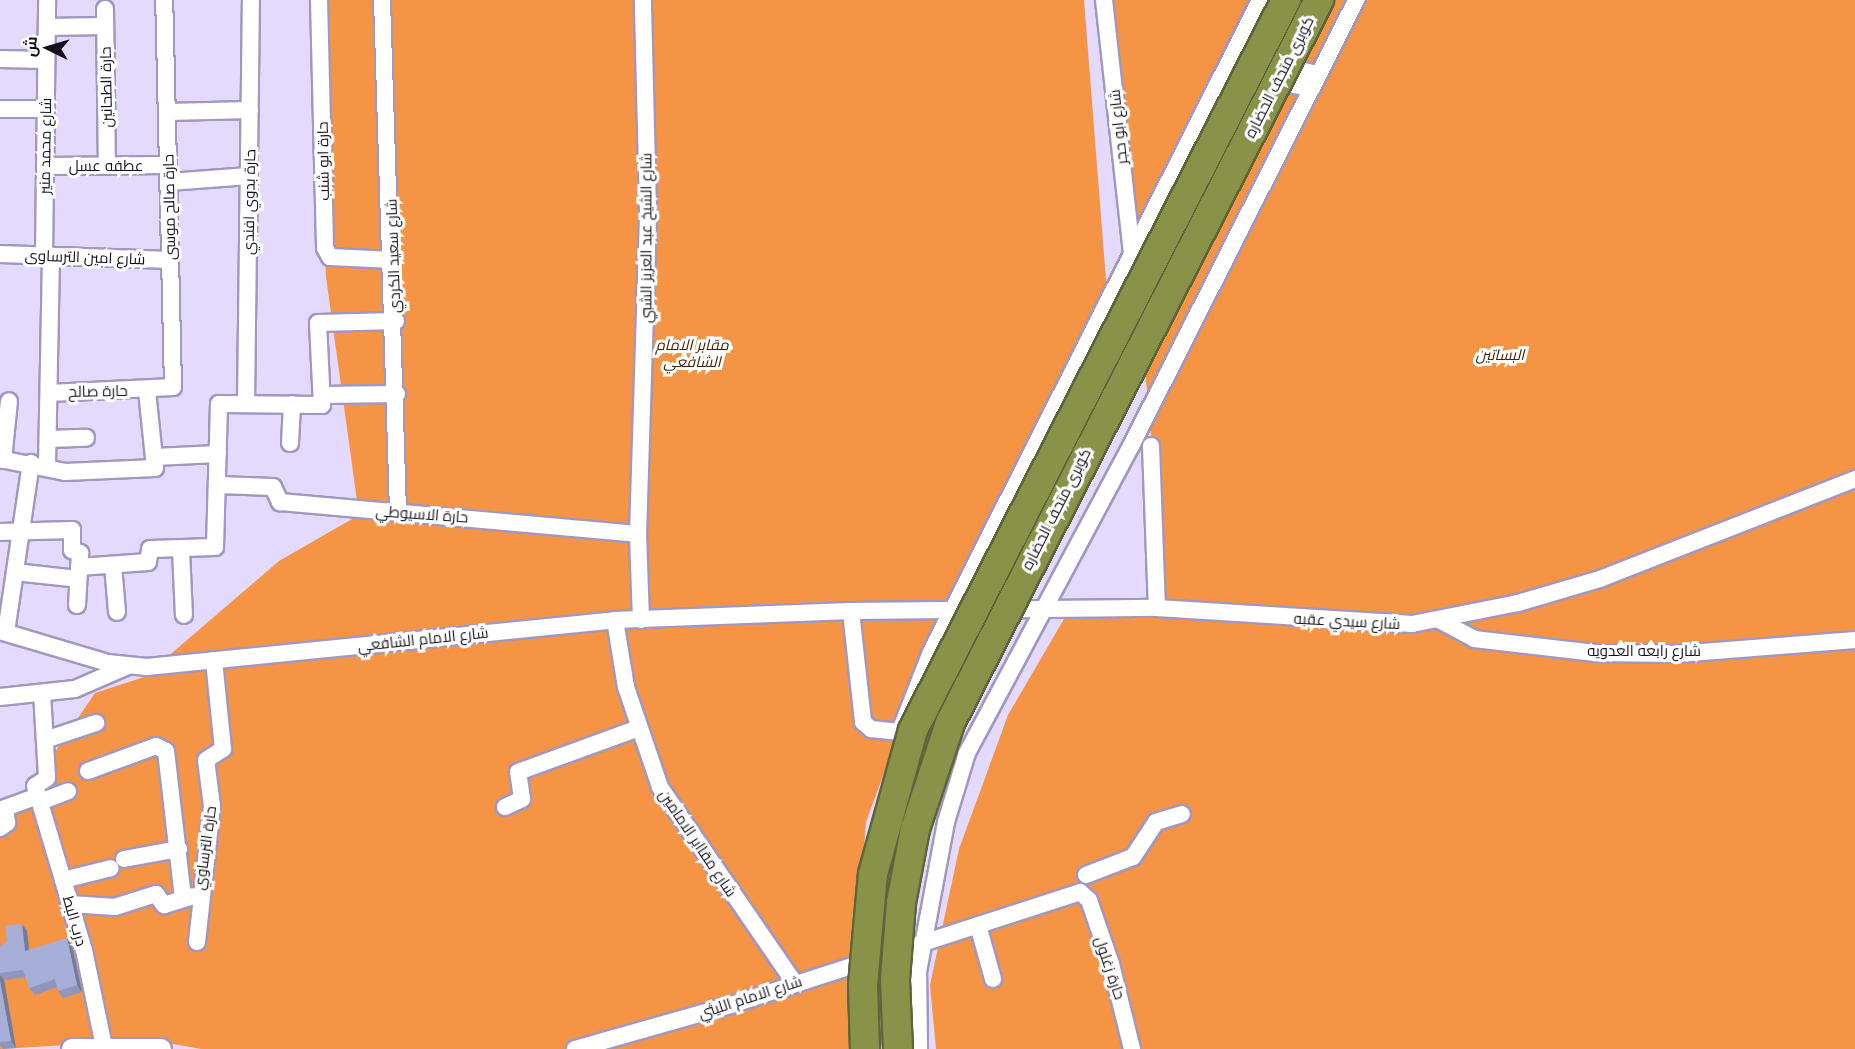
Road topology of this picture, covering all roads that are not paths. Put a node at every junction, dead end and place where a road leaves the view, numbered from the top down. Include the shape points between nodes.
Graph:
1 (47, 0) edge
2 (164, 0) edge
3 (251, 0) edge
4 (319, 0) edge
5 (382, 0) edge
6 (643, 0) edge
7 (1104, 0) edge
8 (1260, 0) edge
9 (1286, 0) edge
10 (1319, 0) edge
11 (1356, 0) edge
12 (105, 9) dead end
13 (105, 26) junction
14 (47, 27) junction
15 (1233, 54) junction
16 (0, 59) edge
17 (46, 60) junction
18 (1224, 72) junction
19 (1313, 81) junction
20 (0, 109) edge
21 (46, 109) junction
22 (250, 110) junction
23 (167, 112) junction
24 (45, 166) junction
25 (107, 166) junction
26 (168, 173) junction
27 (249, 176) junction
28 (0, 254) edge
29 (1132, 254) junction
30 (47, 256) junction
31 (170, 260) junction
32 (393, 260) junction
33 (396, 321) junction
34 (147, 390) junction
35 (49, 393) junction
36 (322, 394) junction
37 (397, 394) junction
38 (9, 401) dead end
39 (246, 404) junction
40 (292, 404) junction
41 (86, 438) dead end
42 (48, 439) junction
43 (290, 443) dead end
44 (1151, 446) dead end
45 (218, 454) junction
46 (153, 457) junction
47 (1, 459) edge
48 (39, 464) junction
49 (1855, 479) edge
50 (218, 485) junction
51 (398, 512) junction
52 (0, 532) edge
53 (21, 532) junction
54 (638, 534) junction
55 (181, 550) junction
56 (113, 565) junction
57 (15, 572) junction
58 (79, 573) junction
59 (77, 605) dead end
60 (1157, 608) junction
61 (953, 609) junction
62 (1041, 609) junction
63 (851, 611) junction
64 (117, 612) dead end
65 (184, 615) dead end
66 (615, 620) junction
67 (641, 620) junction
68 (1439, 620) junction
69 (3, 632) edge
70 (1855, 640) edge
71 (214, 660) junction
72 (128, 666) junction
73 (42, 693) junction
74 (0, 697) edge
75 (96, 723) dead end
76 (639, 728) junction
77 (900, 732) junction
78 (45, 740) junction
79 (87, 771) dead end
80 (68, 791) dead end
81 (39, 799) junction
82 (505, 807) dead end
83 (1182, 814) dead end
84 (0, 828) edge
85 (179, 849) junction
86 (63, 879) junction
87 (1080, 892) junction
88 (191, 897) junction
89 (70, 904) junction
90 (978, 925) junction
91 (924, 940) junction
92 (197, 942) dead end
93 (857, 962) junction
94 (993, 979) dead end
95 (794, 982) junction
96 (104, 1047) junction
97 (72, 1049) edge
98 (161, 1049) edge
99 (575, 1049) edge
100 (858, 1049) edge
101 (865, 1049) edge
102 (898, 1049) edge
103 (919, 1049) edge
104 (1132, 1049) edge

1 - 14 street, شارع محمد منير
2 - 23 street, حارة صالح موسى
3 - 22 street, حارة بدوي افندي
4 - 32 street, حارة ابو شنب via 326,254
5 - 32 street, شارع سعيد الكردي
6 - 54 street, شارع الشيخ عبد العزيز الشبي via 648,211
7 - 29 street, شارع ابو حجر
8 - 15 street
9 - 101 highway, كوبرى متحف الحضاره, bridge via 913,730 873,874 863,985
10 - 102 highway, كوبرى متحف الحضاره, bridge via 950,723 918,819 901,903 895,979
11 - 19 street
12 - 13 street, حارة الطحانين
13 - 14 street
13 - 25 street, حارة الطحانين
14 - 17 street, شارع محمد منير
15 - 18 street
15 - 19 street
16 - 17 street
17 - 21 street, شارع محمد منير
18 - 19 street
18 - 29 street
19 - 62 street via 1131,446
20 - 21 street
21 - 24 street, شارع محمد منير
22 - 23 street
22 - 27 street, حارة بدوي افندي
23 - 26 street, حارة صالح موسى
24 - 25 street, عطفه عسل
24 - 30 street, شارع محمد منير
25 - 26 street, عطفه عسل
26 - 27 street, عطفه عسل
26 - 31 street, حارة صالح موسى
27 - 39 street, حارة بدوي افندي
28 - 30 street, شارع امين الترساوى
29 - 61 street
30 - 31 street, شارع امين الترساوى
30 - 35 street, شارع محمد منير
31 - 34 street, حارة صالح موسى via 173,387
32 - 33 street, شارع سعيد الكردي
33 - 36 street via 318,323
33 - 37 street, شارع سعيد الكردي
34 - 35 street, حارة صالح
34 - 46 street
35 - 42 street, شارع محمد منير
36 - 37 street
36 - 40 street via 322,405
37 - 51 street, شارع سعيد الكردي
38 - 47 street
39 - 40 street
39 - 45 street via 219,404
40 - 43 street
41 - 42 street
42 - 48 street, شارع محمد منير
44 - 60 street
45 - 46 street
45 - 50 street
46 - 48 street via 155,468 65,472
47 - 48 street
48 - 53 street, شارع محمد منير
49 - 68 street, شارع سيدي عقبه via 1600,579
50 - 51 street, حارة الاسيوطي via 273,488 280,502
50 - 55 street via 215,547
51 - 54 street, حارة الاسيوطي
52 - 53 street
53 - 57 street, شارع محمد منير
53 - 58 street via 71,529 72,549 79,551
54 - 67 street, شارع الشيخ عبد العزيز الشبي
55 - 56 street via 150,549 148,562
55 - 65 street
56 - 58 street
56 - 64 street
57 - 58 street
57 - 69 street, شارع محمد منير
58 - 59 street
60 - 62 street, شارع سيدي عقبه
60 - 68 street, شارع سيدي عقبه via 1383,625
61 - 62 street, شارع سيدي عقبه
61 - 63 street, شارع سيدي عقبه
61 - 77 street
62 - 91 street via 968,753 946,822
63 - 67 street, شارع الامام الشافعي
63 - 77 street via 864,722 871,729
66 - 67 street, شارع الامام الشافعي
66 - 71 street, شارع الامام الشافعي
66 - 76 street, شارع مقاابر الامامين
68 - 70 street, شارع رابعه العدويه via 1474,639 1595,653 1677,654
69 - 72 street, شارع الامام الشافعي
71 - 72 street, شارع الامام الشافعي
71 - 88 street, حارة الترساوي via 223,749 206,760 212,806
72 - 73 street via 75,689
73 - 74 street
73 - 78 street
75 - 78 street
76 - 82 street via 518,772 522,799
76 - 95 street, شارع مقاابر الامامين via 674,814
77 - 93 street via 869,855
78 - 81 street via 47,778 35,784
79 - 85 street via 156,746 166,751
80 - 81 street
81 - 84 street via 5,808 7,823
81 - 86 street, درب البط
83 - 87 street via 1156,822 1133,857 1084,868
85 - 86 street
85 - 88 street
86 - 89 street, درب البط
87 - 90 street
87 - 104 street, حارة زغلول via 1089,900 1111,964
88 - 89 street via 162,904 156,894 115,907
88 - 92 street, حارة الترساوي
89 - 96 street, درب البط
90 - 91 street
90 - 94 street
91 - 93 street, شارع الامام الليثي
91 - 103 street via 916,999
93 - 95 street, شارع الامام الليثي
93 - 100 street
95 - 99 street, شارع الامام الليثي
96 - 97 street
96 - 98 street

